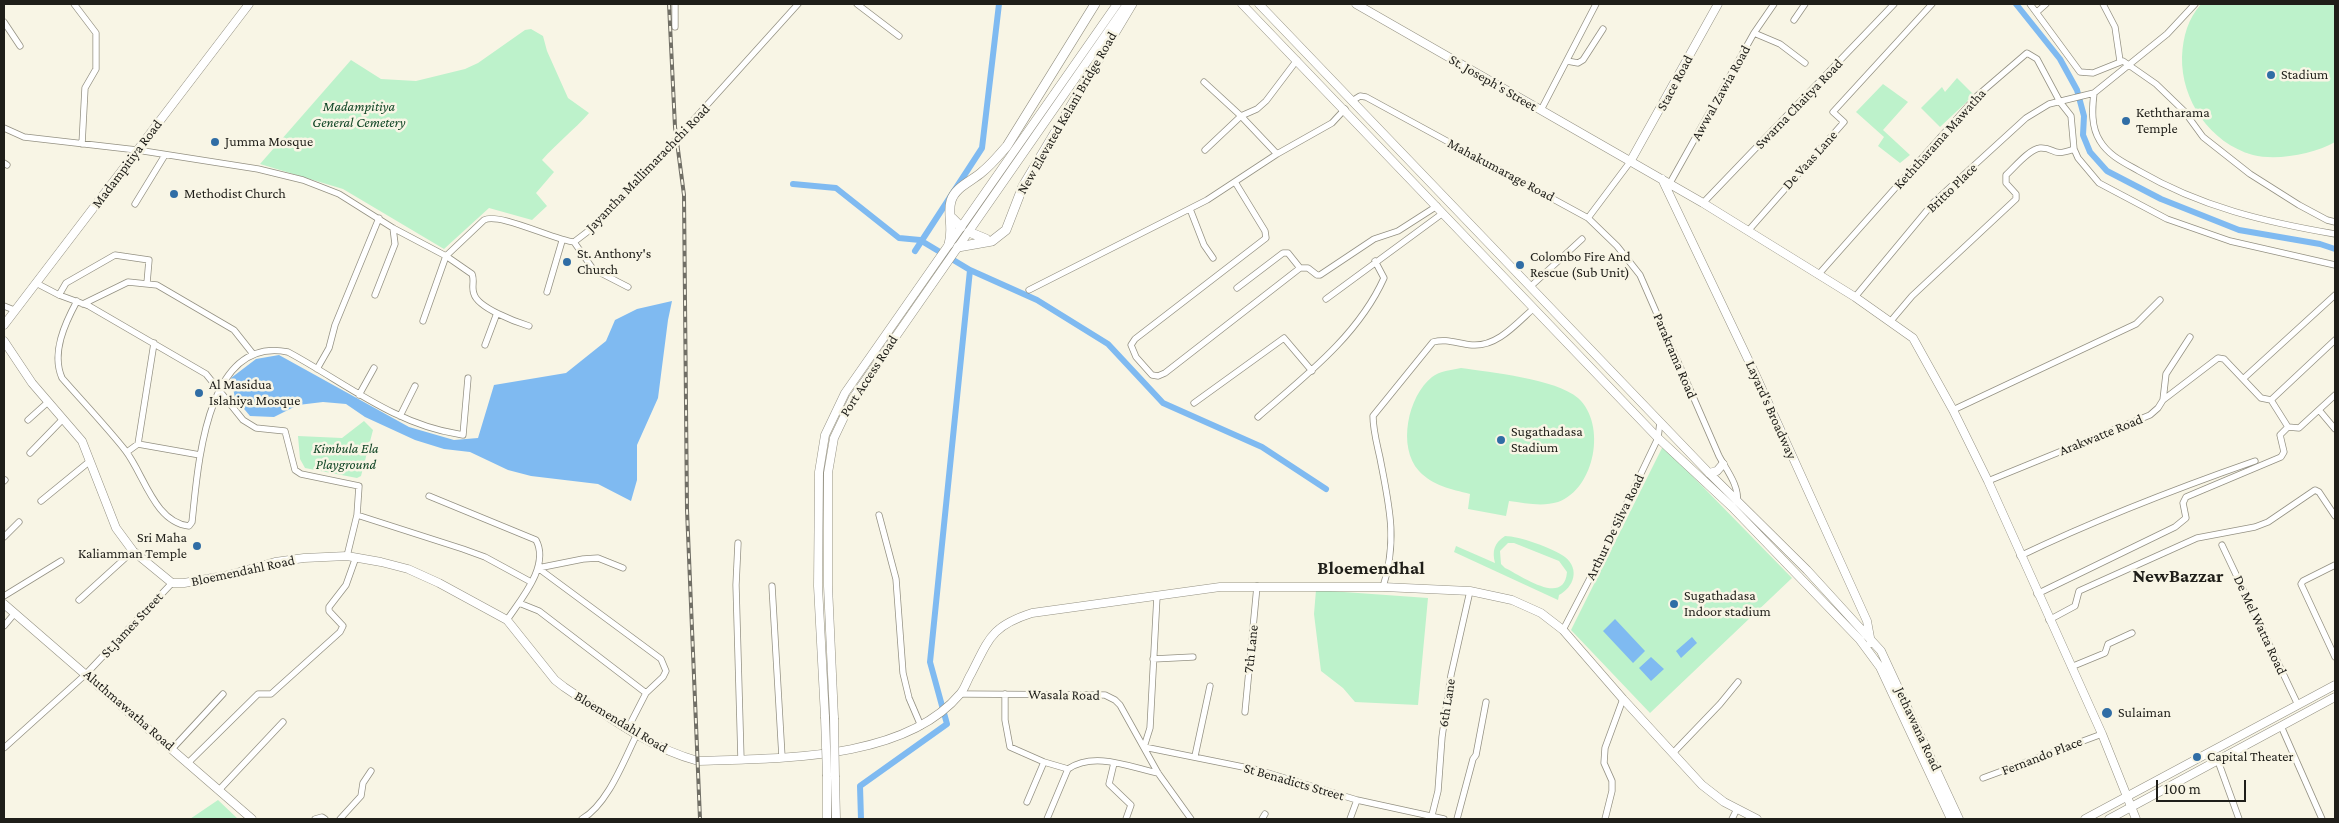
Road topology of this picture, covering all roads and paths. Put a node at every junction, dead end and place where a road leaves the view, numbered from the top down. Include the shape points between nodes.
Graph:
1 (74, 4) edge
2 (249, 4) edge
3 (675, 4) edge
4 (798, 4) edge
5 (857, 4) edge
6 (1096, 4) edge
7 (1117, 4) edge
8 (1127, 4) edge
9 (1132, 4) edge
10 (1242, 4) edge
11 (1259, 4) edge
12 (1356, 4) edge
13 (1596, 4) edge
14 (1718, 4) edge
15 (1774, 4) edge
16 (1805, 4) edge
17 (1894, 4) edge
18 (1932, 4) edge
19 (2030, 4) edge
20 (2046, 4) edge
21 (2104, 4) edge
22 (2195, 4) edge
23 (2037, 12) junction
24 (1794, 20) dead end
25 (4, 22) edge
26 (675, 26) dead end
27 (1603, 28) dead end
28 (1754, 33) junction
29 (899, 36) dead end
30 (20, 46) dead end
31 (1297, 60) junction
32 (1567, 61) junction
33 (2120, 61) junction
34 (1805, 63) dead end
35 (2130, 67) junction
36 (1204, 82) dead end
37 (2094, 93) junction
38 (1352, 101) junction
39 (2063, 102) junction
40 (1345, 109) junction
41 (1541, 110) junction
42 (1241, 116) junction
43 (4, 128) edge
44 (82, 144) junction
45 (2074, 149) junction
46 (137, 150) junction
47 (1205, 150) dead end
48 (1277, 154) junction
49 (165, 155) junction
50 (1630, 162) junction
51 (1666, 181) junction
52 (1235, 182) junction
53 (1703, 203) junction
54 (135, 204) dead end
55 (1436, 206) junction
56 (1190, 209) junction
57 (1443, 213) junction
58 (379, 218) junction
59 (952, 218) junction
60 (1588, 218) junction
61 (2335, 222) edge
62 (393, 228) junction
63 (965, 230) junction
64 (1748, 231) junction
65 (2335, 234) edge
66 (998, 238) junction
67 (1582, 239) dead end
68 (562, 241) junction
69 (574, 242) junction
70 (954, 245) junction
71 (446, 256) junction
72 (1212, 258) dead end
73 (1376, 261) junction
74 (2335, 265) edge
75 (1300, 268) junction
76 (1818, 275) junction
77 (36, 283) junction
78 (147, 283) junction
79 (628, 287) dead end
80 (1530, 287) junction
81 (1237, 288) dead end
82 (1029, 290) dead end
83 (547, 292) dead end
84 (58, 295) junction
85 (2335, 295) edge
86 (375, 296) dead end
87 (1855, 297) junction
88 (1326, 299) dead end
89 (2160, 300) dead end
90 (80, 302) junction
91 (4, 306) edge
92 (1534, 308) junction
93 (14, 310) junction
94 (497, 314) junction
95 (423, 321) dead end
96 (1890, 322) junction
97 (4, 325) edge
98 (529, 326) dead end
99 (2190, 337) dead end
100 (2335, 340) edge
101 (4, 341) edge
102 (154, 343) junction
103 (485, 345) dead end
104 (253, 354) junction
105 (374, 368) dead end
106 (317, 369) junction
107 (1312, 371) junction
108 (468, 378) dead end
109 (2244, 378) junction
110 (415, 386) dead end
111 (219, 389) junction
112 (359, 395) junction
113 (2335, 395) edge
114 (2163, 400) junction
115 (2271, 400) junction
116 (48, 402) junction
117 (1194, 403) dead end
118 (1954, 410) junction
119 (2319, 410) junction
120 (400, 416) junction
121 (1258, 417) dead end
122 (28, 420) dead end
123 (62, 420) junction
124 (1660, 422) junction
125 (2288, 426) junction
126 (2335, 429) edge
127 (1658, 438) junction
128 (138, 444) junction
129 (127, 452) junction
130 (30, 453) dead end
131 (200, 455) junction
132 (90, 461) junction
133 (2255, 461) dead end
134 (1723, 464) junction
135 (1710, 473) junction
136 (1988, 482) junction
137 (429, 496) dead end
138 (1738, 500) junction
139 (41, 501) dead end
140 (1732, 507) junction
141 (357, 515) junction
142 (879, 515) dead end
143 (2335, 516) edge
144 (19, 522) dead end
145 (4, 536) edge
146 (738, 543) dead end
147 (2222, 545) dead end
148 (133, 551) junction
149 (347, 556) junction
150 (2020, 556) junction
151 (356, 558) junction
152 (61, 561) dead end
153 (2335, 565) edge
154 (538, 568) junction
155 (623, 568) dead end
156 (172, 582) junction
157 (531, 582) junction
158 (772, 586) dead end
159 (1257, 586) junction
160 (1383, 587) junction
161 (1470, 591) junction
162 (2037, 594) junction
163 (4, 596) edge
164 (1157, 596) junction
165 (79, 600) dead end
166 (519, 603) junction
167 (4, 604) edge
168 (15, 613) junction
169 (507, 620) junction
170 (2049, 620) junction
171 (4, 626) edge
172 (1563, 630) junction
173 (2132, 633) dead end
174 (1869, 646) junction
175 (1194, 657) dead end
176 (2335, 657) edge
177 (1153, 659) junction
178 (2072, 667) junction
179 (86, 674) junction
180 (1738, 682) dead end
181 (2335, 685) edge
182 (1210, 686) dead end
183 (646, 693) junction
184 (224, 694) dead end
185 (961, 694) junction
186 (1005, 694) junction
187 (2335, 698) edge
188 (1622, 699) junction
189 (1486, 702) dead end
190 (2298, 705) junction
191 (1245, 712) dead end
192 (283, 722) dead end
193 (921, 726) junction
194 (2281, 726) junction
195 (628, 728) junction
196 (637, 734) junction
197 (2102, 734) junction
198 (1144, 747) junction
199 (4, 748) edge
200 (173, 748) junction
201 (1673, 753) junction
202 (1195, 756) junction
203 (782, 757) junction
204 (741, 759) junction
205 (2218, 761) junction
206 (189, 762) junction
207 (1044, 762) junction
208 (1114, 763) junction
209 (1068, 769) junction
210 (371, 771) dead end
211 (1158, 773) junction
212 (1983, 778) dead end
213 (220, 789) junction
214 (2126, 797) junction
215 (1357, 800) junction
216 (1027, 802) dead end
217 (2131, 807) junction
218 (1737, 809) junction
219 (1432, 815) junction
220 (252, 819) edge
221 (315, 819) edge
222 (325, 819) edge
223 (340, 819) edge
224 (582, 819) edge
225 (827, 819) edge
226 (836, 819) edge
227 (1047, 819) edge
228 (1126, 819) edge
229 (1191, 819) edge
230 (1350, 819) edge
231 (1444, 819) edge
232 (1457, 819) edge
233 (1605, 819) edge
234 (1732, 819) edge
235 (1757, 819) edge
236 (1951, 819) edge
237 (1959, 819) edge
238 (2086, 819) edge
239 (2109, 819) edge
240 (2136, 819) edge
241 (2239, 819) edge
242 (2322, 819) edge

1 - 44 street via 96,33 96,70 85,88
2 - 46 main road, Madampitiya Road
3 - 26 street
4 - 69 street, Jayantha Mallimarachchi Road via 642,177
5 - 29 street
6 - 59 highway via 1007,146 995,161 953,196 950,204
7 - 63 main road, Port Access Road
8 - 63 main road, Port Access Road
9 - 66 highway, New Elevated Kelani Bridge Road via 1062,118 1020,192 1006,230
10 - 31 main road
11 - 38 main road
12 - 41 main road, St. Joseph's Street
13 - 32 street
14 - 50 main road, Stace Road
15 - 28 street, Awwal Zawia Road
16 - 24 street
17 - 53 street, Swarna Chaitya Road
18 - 64 street, De Vaas Lane via 1833,112 1844,122
19 - 23 street
20 - 23 street
21 - 33 street via 2114,26
22 - 35 street, Britto Place
23 - 33 street via 2080,72 2093,73
25 - 30 street
27 - 32 street via 1583,60 1578,63
28 - 34 street via 1780,44
28 - 51 street, Awwal Zawia Road
31 - 40 main road
31 - 42 street via 1266,101
32 - 41 street
33 - 35 street
35 - 37 street, Britto Place
35 - 61 street via 2156,84 2184,111 2203,137 2250,174
36 - 42 street
37 - 39 street, Britto Place
37 - 65 street via 2094,129 2100,142 2124,162 2184,195 2246,217
38 - 40 main road
38 - 60 street, Mahakumarage Road via 1360,96 1366,97
38 - 80 main road
39 - 45 street via 2071,116
39 - 76 street, Keththarama Mawatha via 2037,59 2027,53 1977,96
39 - 87 street, Britto Place via 2049,104 2026,118 1934,202
40 - 48 street via 1332,123
40 - 55 main road
41 - 50 main road, St. Joseph's Street
42 - 47 street
42 - 48 street
43 - 44 street via 24,137
44 - 46 street
45 - 74 street via 2099,183 2167,219 2230,242
45 - 96 street via 2061,154 2043,148 2034,149 2006,175 2006,183 2016,194 2016,200 1912,296
46 - 49 street
46 - 77 main road, Madampitiya Road
48 - 52 street
49 - 54 street
49 - 58 street via 303,180 339,194
50 - 51 main road, St. Joseph's Street
50 - 60 street
51 - 53 main road, St. Joseph's Street
51 - 174 main road, Layard's Broadway via 1867,621
52 - 56 street
52 - 75 street via 1265,231 1266,238 1134,339 1131,345 1136,357 1152,375 1165,373
53 - 64 main road, St. Joseph's Street
55 - 57 main road
55 - 75 street via 1398,232 1380,235 1320,275 1308,268
56 - 72 street
56 - 82 street
57 - 73 street
57 - 92 main road
58 - 62 street
58 - 106 street via 335,325 329,348
59 - 63 highway
59 - 70 highway
60 - 134 street, Parakrama Road via 1617,246 1640,275
62 - 71 street
62 - 86 street via 394,244
63 - 66 highway via 978,238
63 - 70 main road, Port Access Road
64 - 76 main road, St. Joseph's Street
66 - 70 highway
67 - 80 street
68 - 69 street, Jayantha Mallimarachchi Road
68 - 71 street, Jayantha Mallimarachchi Road via 490,217
68 - 83 street
69 - 79 street via 593,269
70 - 225 main road, Port Access Road, bridge via 928,273 845,392 825,435 820,455 818,586
70 - 226 main road, Port Access Road, bridge via 936,277 853,398 834,438 829,465 828,586
71 - 94 street via 472,274 475,297
71 - 95 street
73 - 88 street
73 - 107 street via 1384,278 1374,301
75 - 81 street via 1288,253 1282,252
76 - 87 main road, St. Joseph's Street
77 - 84 street
77 - 93 main road, Madampitiya Road
78 - 84 street via 149,260 115,255 66,283
78 - 90 street via 128,282
78 - 104 street via 234,330
80 - 124 main road
84 - 90 street
85 - 109 street
87 - 96 main road, St. Joseph's Street
89 - 118 street via 2136,324
90 - 102 street
90 - 129 street via 62,331 59,371
91 - 93 street
92 - 127 main road
92 - 160 street via 1489,345 1441,339 1433,342 1373,416 1392,536 1391,563
93 - 97 main road, Madampitiya Road
94 - 98 street
94 - 103 street
96 - 118 main road, St. Joseph's Street via 1913,338
99 - 114 street via 2166,374
100 - 115 street
101 - 116 main road, Bloemendahl Road
102 - 111 street via 206,374
102 - 128 street
104 - 106 street via 278,350 288,352
104 - 111 street via 230,374
105 - 112 street
106 - 112 street
107 - 117 street via 1284,338
107 - 121 street
108 - 120 street via 463,434 436,431
109 - 114 street, Arakwatte Road via 2224,359 2218,358
109 - 115 street, Arakwatte Road via 2261,398
110 - 120 street
111 - 131 street
111 - 141 street via 243,420 256,428 285,431 295,470 359,486
112 - 120 street
113 - 119 street
114 - 136 street, Arakwatte Road via 2150,415
115 - 125 street
116 - 122 street
116 - 123 main road, Bloemendahl Road
118 - 136 main road, St. Joseph's Street
119 - 125 street via 2299,428
119 - 126 street
123 - 130 street
123 - 132 main road, Bloemendahl Road via 82,441
124 - 127 street, Arthur De Silva Road
124 - 135 main road
125 - 162 street via 2280,435 2284,452 2281,457 2186,498 2186,518 2175,527
127 - 140 main road
127 - 172 street, Arthur De Silva Road
128 - 129 street
128 - 131 street
129 - 131 street via 150,495 172,520 190,526
132 - 139 street
132 - 148 main road, Bloemendahl Road via 116,528
133 - 150 street via 2140,502
134 - 135 main road
134 - 138 street, Parakrama Road via 1734,483
135 - 138 main road
136 - 150 main road, St. Joseph's Street
137 - 154 street via 536,540 540,555
138 - 140 street
138 - 174 main road via 1807,570
140 - 174 main road
141 - 149 street
141 - 157 street via 463,548
142 - 193 street via 896,579 903,673
143 - 170 street via 2315,490 2268,522 2197,538 2079,591 2075,606
144 - 145 street
146 - 204 street via 736,585
147 - 190 street, De Mel Watta Road
148 - 156 main road, Bloemendahl Road
148 - 165 street
149 - 151 main road, Bloemendahl Road
149 - 156 main road, Bloemendahl Road via 275,562 184,584
150 - 162 main road, St. Joseph's Street
151 - 169 main road, Bloemendahl Road via 408,569 478,602
151 - 206 street via 346,585 329,607 343,626 340,632 271,694 258,694
152 - 163 street
153 - 176 street via 2301,584
154 - 155 street via 598,558
154 - 157 street
154 - 183 street via 661,659 666,671
156 - 179 street, St.James Street
157 - 166 street
158 - 203 street
159 - 160 main road
159 - 164 main road via 1220,587
159 - 191 street, 7th Lane
160 - 161 main road
161 - 172 main road via 1512,600 1541,613
161 - 219 street, 6th Lane via 1451,675 1438,791
162 - 170 main road, St. Joseph's Street
164 - 177 street
164 - 185 main road via 1017,618 988,639
166 - 169 street
166 - 183 street via 539,611
167 - 168 main road, Aluthmawatha Road
168 - 171 street
168 - 179 main road, Aluthmawatha Road
169 - 195 main road, Bloemendahl Road via 555,680
170 - 178 main road, St. Joseph's Street
172 - 188 main road
173 - 178 street via 2108,644 2105,653
174 - 236 main road, Jethawana Road
174 - 237 main road, Jethawana Road via 1881,652 1886,661
175 - 177 street
177 - 198 street via 1150,728
178 - 197 main road, St. Joseph's Street
179 - 199 street, St.James Street
179 - 200 main road, Aluthmawatha Road
180 - 201 street
181 - 190 main road
182 - 202 street
183 - 195 street
184 - 200 street
185 - 186 street, Wasala Road
185 - 193 main road
186 - 198 street, Wasala Road via 1105,695 1120,705
186 - 207 street via 1010,746
187 - 194 main road
188 - 201 main road
188 - 233 street via 1605,748 1604,763 1612,781
189 - 232 street via 1476,755
190 - 214 main road
192 - 213 street
193 - 203 main road via 853,749
194 - 205 main road
194 - 242 street
195 - 196 main road, Bloemendahl Road
196 - 204 main road, Bloemendahl Road via 698,761
196 - 224 street via 614,783 589,815
197 - 212 street, Fernando Place
197 - 214 main road, St. Joseph's Street
198 - 202 street, St Benadicts Street
198 - 211 street, Wasala Road
200 - 206 main road, Aluthmawatha Road
201 - 218 main road via 1702,785
202 - 215 street, St Benadicts Street via 1258,770
203 - 204 main road
205 - 217 main road
205 - 241 street
206 - 213 main road, Aluthmawatha Road
207 - 209 street
207 - 216 street
208 - 209 street via 1090,761
208 - 211 street
208 - 228 street via 1109,784 1132,806
209 - 227 street
210 - 223 street via 363,783 361,796
211 - 229 street, Wasala Road
213 - 220 main road, Aluthmawatha Road
214 - 217 main road, St. Joseph's Street
214 - 238 main road
215 - 219 street, St Benadicts Street
215 - 230 street
217 - 239 main road
217 - 240 main road, St. Joseph's Street
218 - 234 street
218 - 235 main road
219 - 231 street, St Benadicts Street
221 - 222 street

